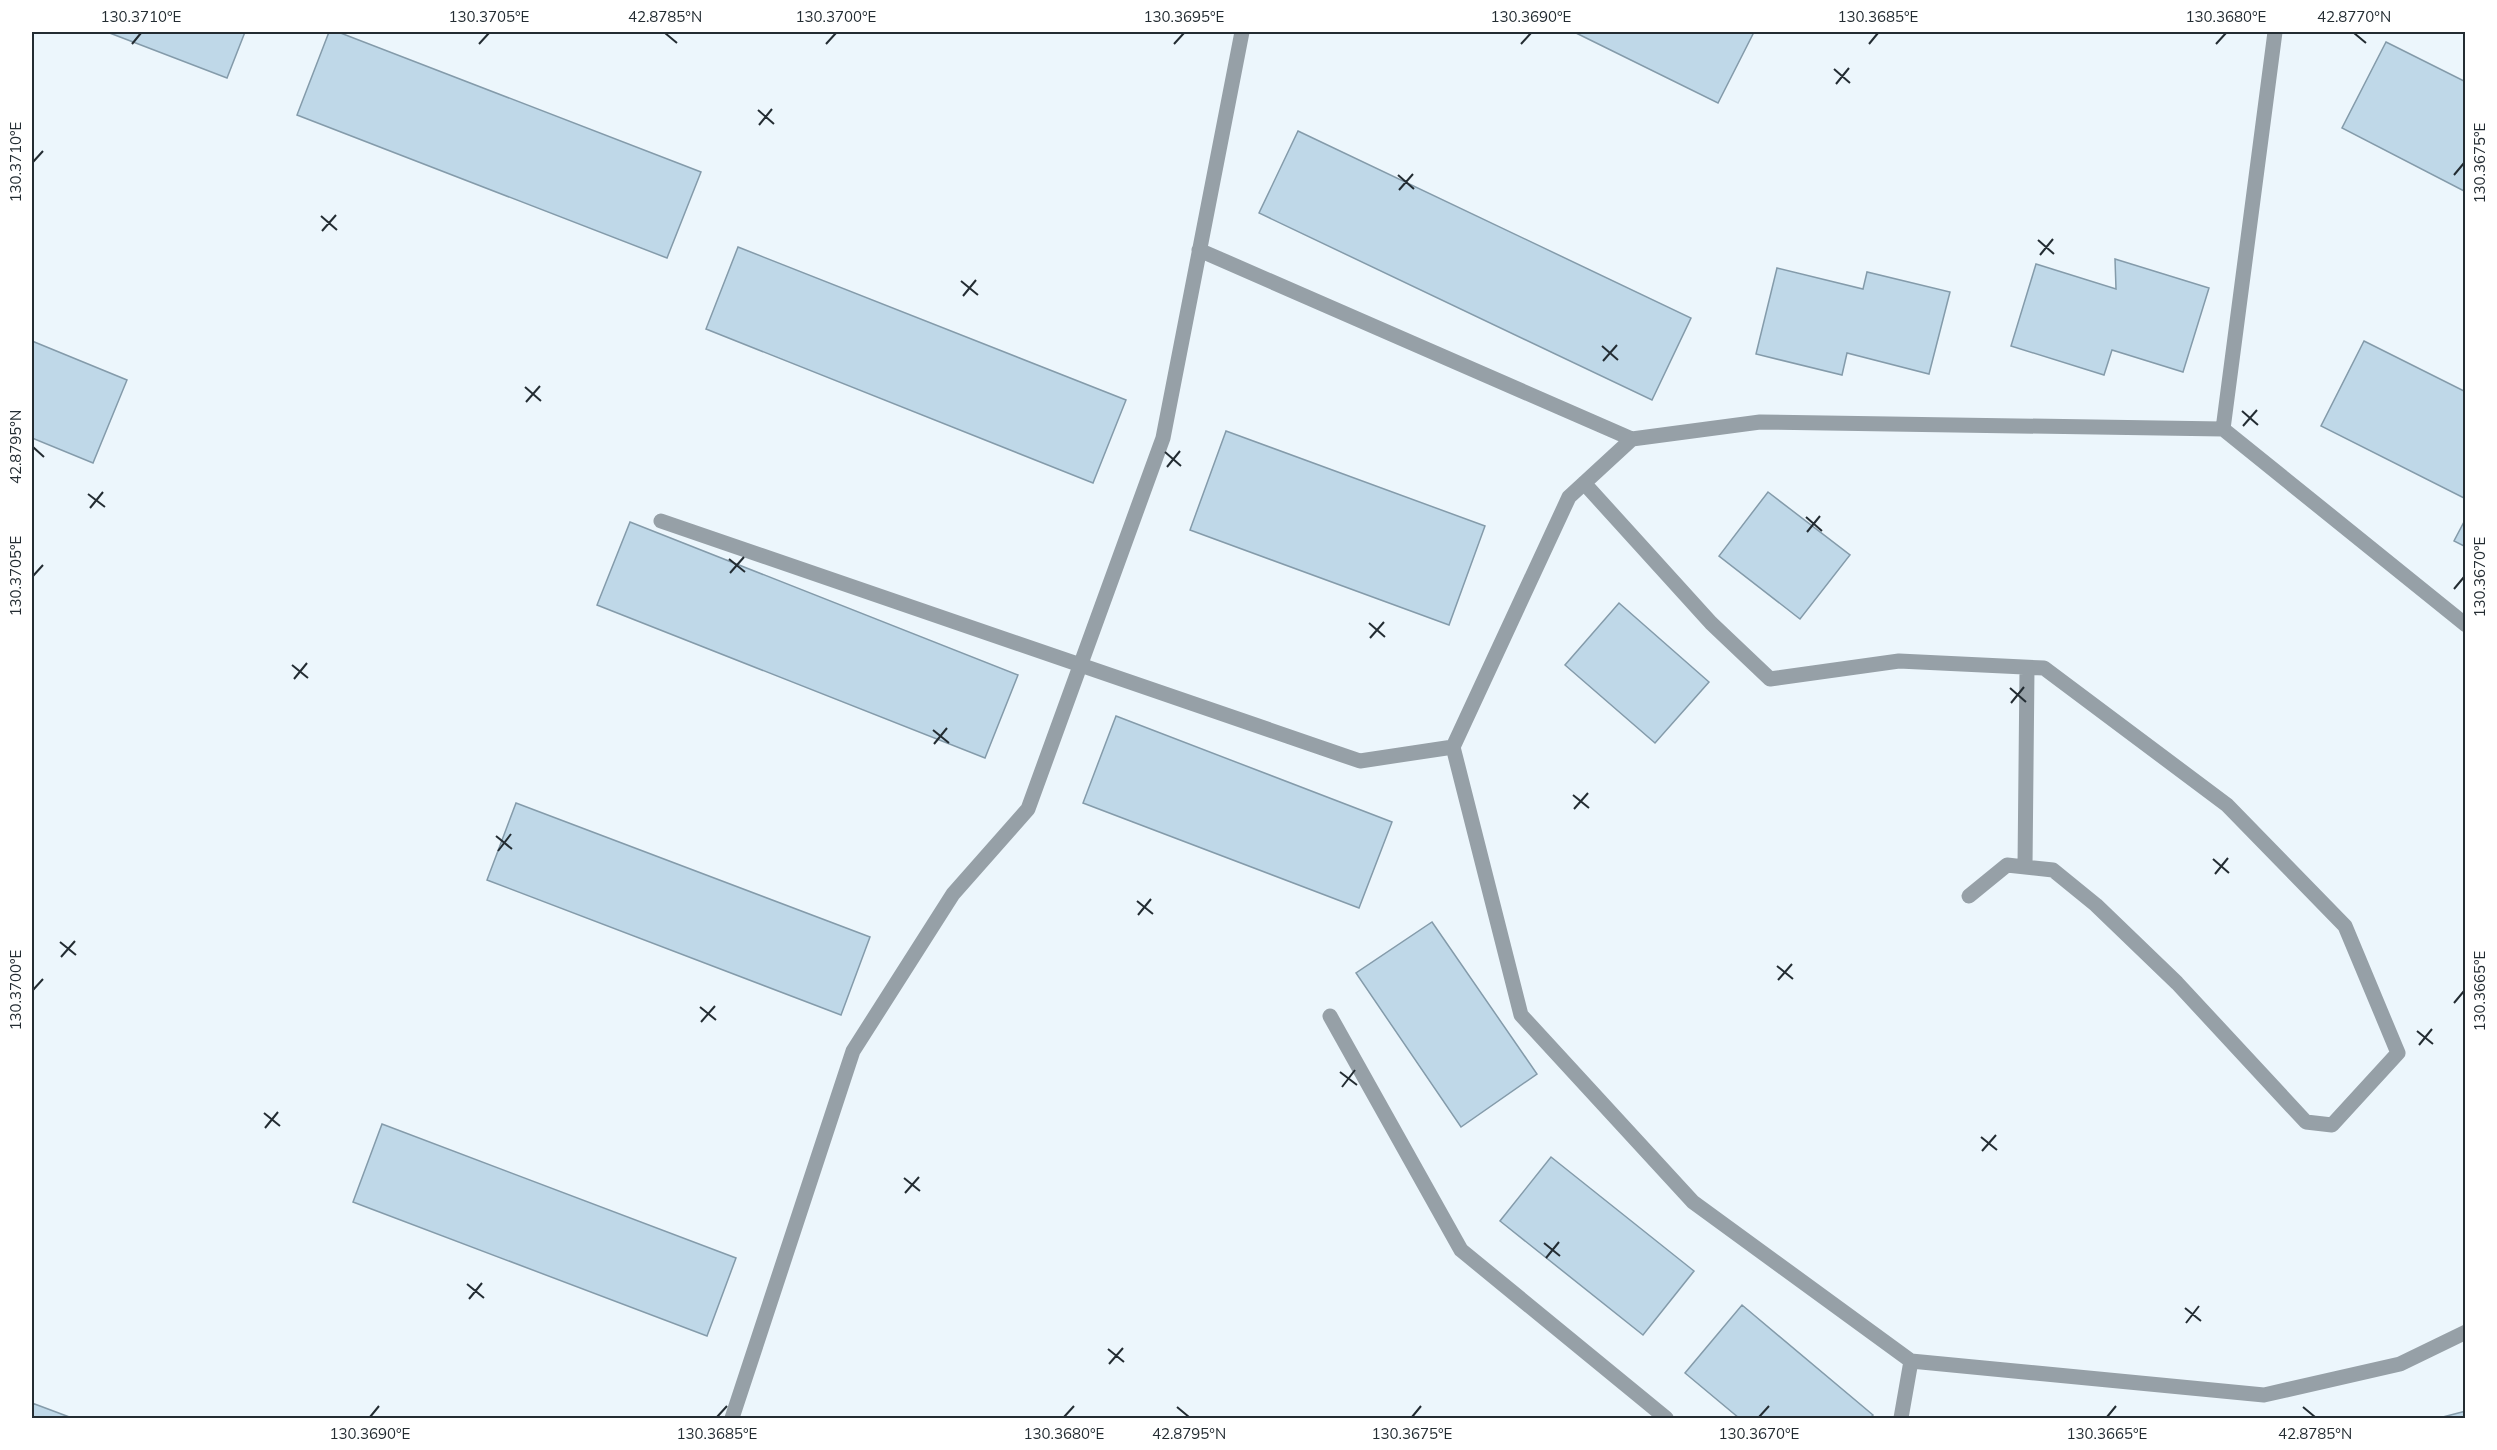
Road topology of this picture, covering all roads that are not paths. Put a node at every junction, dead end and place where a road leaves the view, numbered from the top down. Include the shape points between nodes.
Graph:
1 (1242, 32) edge
2 (2275, 32) edge
3 (1199, 250) junction
4 (2223, 429) junction
5 (1632, 440) junction
6 (1584, 483) junction
7 (661, 521) dead end
8 (2466, 625) edge
9 (1080, 664) junction
10 (2028, 668) junction
11 (1453, 747) junction
12 (2025, 867) junction
13 (1969, 896) dead end
14 (1330, 1016) dead end
15 (2466, 1332) edge
16 (1911, 1361) junction
17 (732, 1419) edge
18 (1666, 1419) edge
19 (1901, 1419) edge

1 - 3 lane
2 - 4 lane
3 - 5 lane
3 - 9 lane via 1163,438
4 - 5 lane via 1760,422
4 - 8 lane
5 - 6 lane
6 - 10 lane via 1711,623 1770,679 1899,662
6 - 11 lane via 1569,497
7 - 9 lane
9 - 11 lane via 1360,760
9 - 17 lane via 1028,809 953,894 853,1051
10 - 12 lane
10 - 12 lane via 2044,668 2227,805 2345,926 2398,1053 2332,1125 2306,1122 2177,983 2096,905 2053,870
11 - 16 lane via 1521,1015 1693,1202
12 - 13 lane via 2007,866
14 - 18 lane via 1461,1250
15 - 16 lane via 2400,1364 2264,1395
16 - 19 lane

